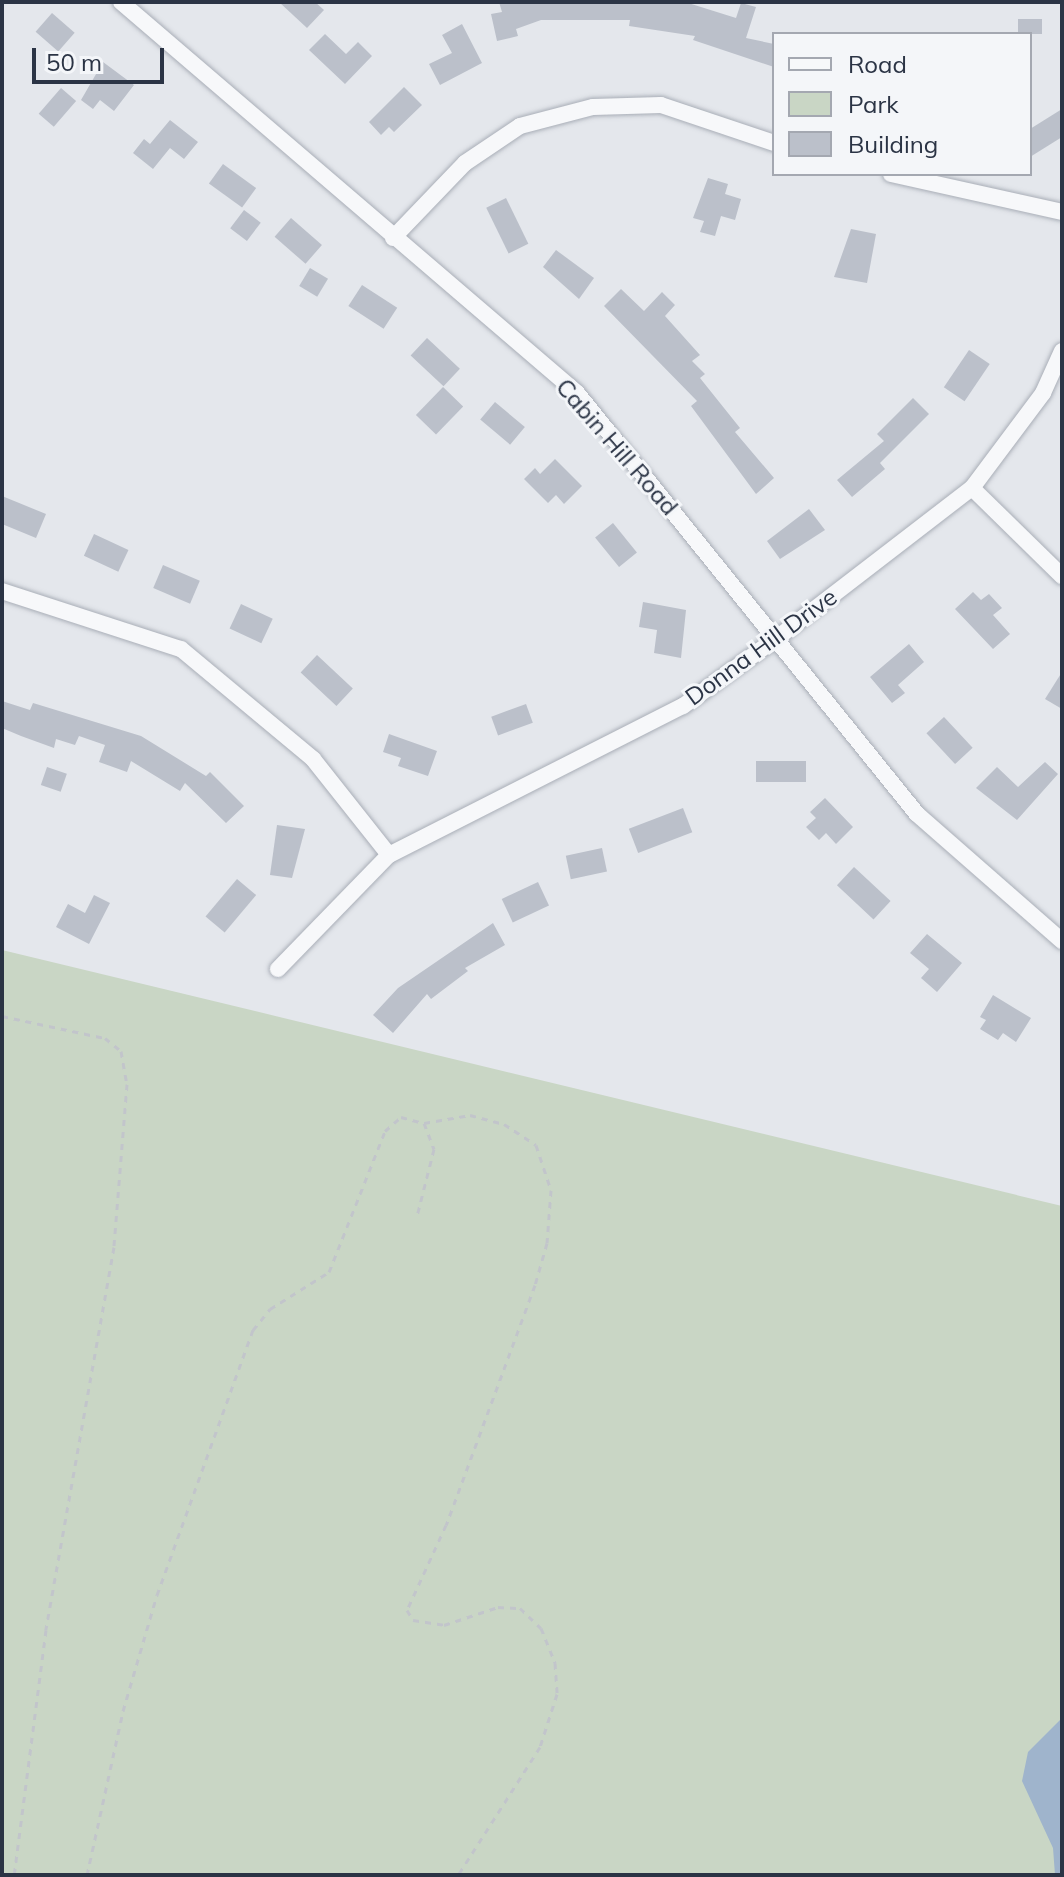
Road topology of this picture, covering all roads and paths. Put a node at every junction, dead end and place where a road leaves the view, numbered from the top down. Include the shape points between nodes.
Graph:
1 (121, 2) edge
2 (772, 142) edge
3 (900, 176) edge
4 (1062, 212) edge
5 (393, 238) junction
6 (1062, 351) edge
7 (972, 488) junction
8 (1062, 576) edge
9 (2, 591) edge
10 (777, 638) junction
11 (389, 855) junction
12 (1062, 941) edge
13 (278, 969) dead end
14 (2, 1016) edge
15 (424, 1123) junction
16 (417, 1216) dead end
17 (14, 1875) edge
18 (87, 1875) edge
19 (458, 1875) edge

1 - 5 street, Cabin Hill Road
2 - 5 street via 661,105 593,107 520,126 465,163
3 - 4 street
5 - 10 street, Cabin Hill Road via 577,393
6 - 7 street, Donna Hill Drive via 1043,393
7 - 8 street
7 - 10 street, Donna Hill Drive
9 - 11 street via 181,649 259,711 331,782
10 - 11 street, Donna Hill Drive via 683,706
10 - 12 street, Cabin Hill Road via 917,814
11 - 13 street, Donna Hill Drive
14 - 17 path via 105,1038 121,1051 127,1084 114,1247 46,1630
15 - 16 path via 434,1149
15 - 18 path via 408,1116 389,1124 329,1272 270,1309 253,1330 157,1595 123,1711
15 - 19 path via 470,1115 504,1124 539,1149 551,1190 547,1243 535,1285 446,1525 407,1610 413,1620 444,1625 498,1607 520,1608 541,1628 555,1663 557,1694 540,1747

